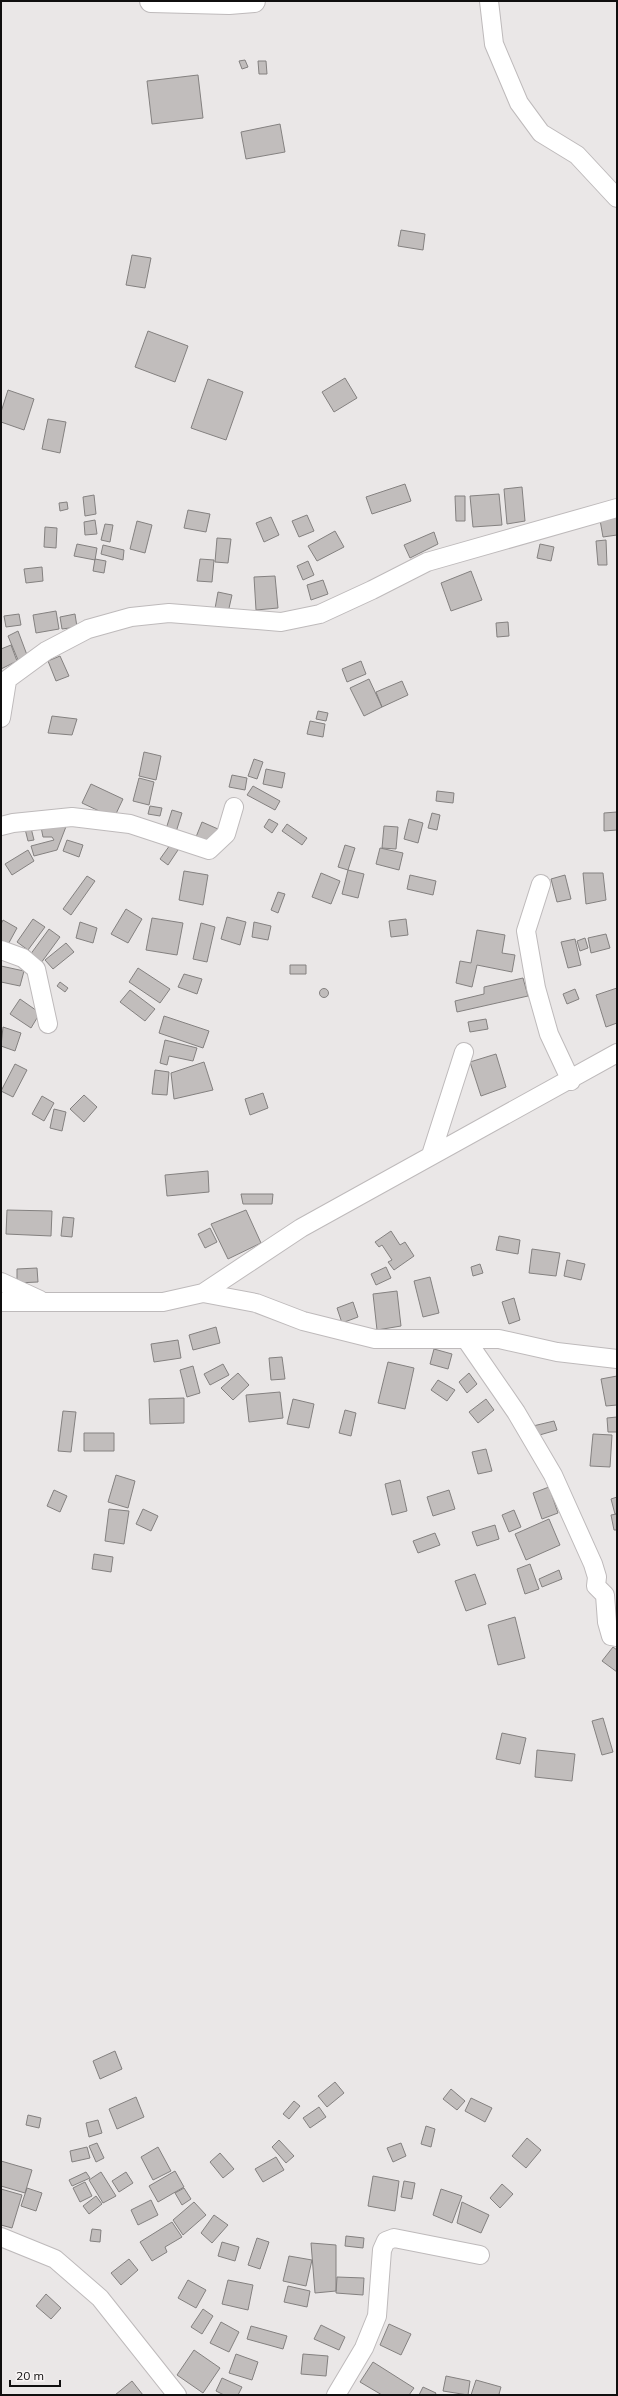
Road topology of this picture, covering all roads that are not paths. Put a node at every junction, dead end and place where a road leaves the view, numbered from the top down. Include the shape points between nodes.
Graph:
1 (151, 1) edge
2 (254, 1) edge
3 (489, 1) edge
4 (617, 198) edge
5 (617, 508) edge
6 (4, 683) edge
7 (1, 718) edge
8 (234, 807) dead end
9 (1, 826) edge
10 (541, 884) dead end
11 (1, 950) edge
12 (48, 1024) dead end
13 (464, 1052) dead end
14 (617, 1054) edge
15 (571, 1081) junction
16 (431, 1155) junction
17 (1, 1282) edge
18 (203, 1293) junction
19 (42, 1301) junction
20 (1, 1302) edge
21 (467, 1340) junction
22 (617, 1359) edge
23 (611, 1592) edge
24 (617, 1637) edge
25 (1, 2237) edge
26 (480, 2255) dead end
27 (177, 2395) edge
28 (336, 2395) edge

1 - 2 highway
3 - 4 street via 494,44 519,103 541,133 577,155
5 - 6 street via 427,562 320,614 281,622 169,613 131,617 88,629 46,651
6 - 7 street
8 - 9 street via 226,834 209,850 130,824 72,817 13,822
10 - 15 street via 526,931 545,1021
11 - 12 street via 23,958 36,969
13 - 16 street
14 - 15 street
15 - 16 street
16 - 18 street via 301,1228
17 - 19 street
18 - 19 street via 162,1302
18 - 21 street via 256,1303 303,1322 375,1339
19 - 20 street
21 - 22 street via 499,1339 557,1352
21 - 23 street via 516,1412 553,1475 592,1564 597,1577 596,1586
23 - 24 street via 607,1622 611,1636
25 - 27 street via 55,2259 100,2298
26 - 28 street via 394,2238 386,2240 382,2250 377,2316 364,2348

